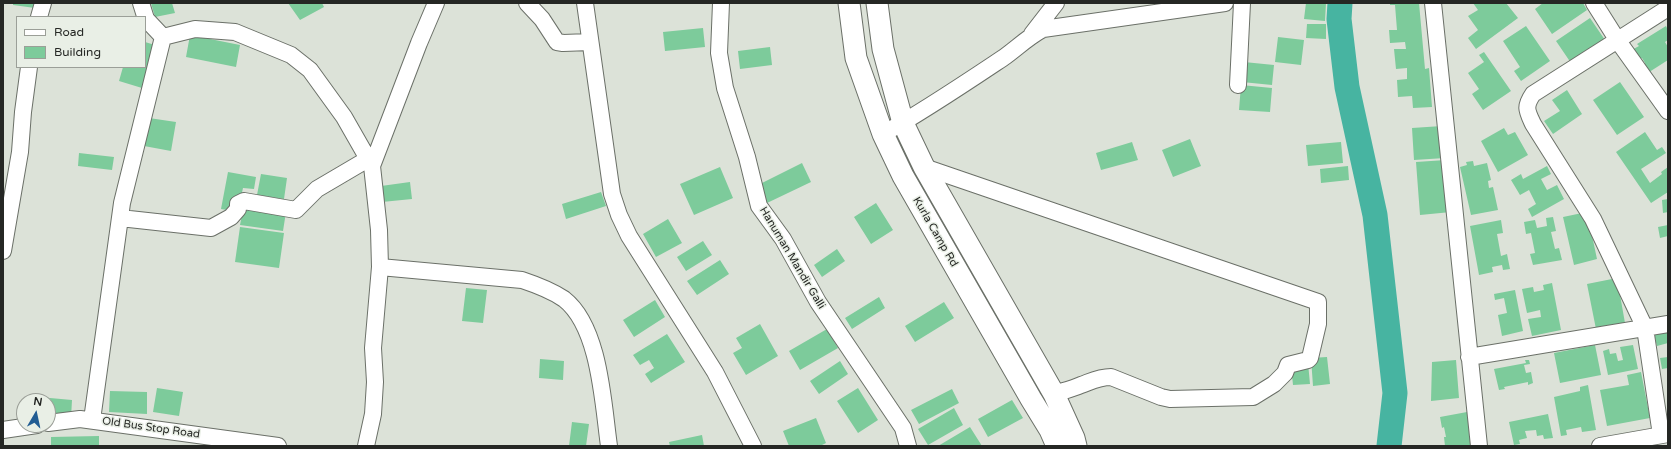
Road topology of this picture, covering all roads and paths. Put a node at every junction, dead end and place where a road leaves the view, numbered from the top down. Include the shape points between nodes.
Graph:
1 (43, 3) edge
2 (141, 3) edge
3 (436, 3) edge
4 (527, 3) edge
5 (585, 3) edge
6 (721, 3) edge
7 (848, 3) edge
8 (877, 3) edge
9 (1056, 3) edge
10 (1225, 3) edge
11 (1242, 3) edge
12 (1433, 3) edge
13 (1594, 3) edge
14 (1668, 8) edge
15 (39, 16) edge
16 (145, 16) edge
17 (146, 19) edge
18 (1029, 36) junction
19 (163, 37) junction
20 (1618, 41) junction
21 (590, 42) junction
22 (29, 68) edge
23 (1238, 85) dead end
24 (1668, 111) edge
25 (903, 123) junction
26 (883, 134) junction
27 (370, 163) junction
28 (924, 167) junction
29 (120, 218) junction
30 (3, 251) edge
31 (380, 267) junction
32 (1668, 324) edge
33 (1645, 328) junction
34 (1469, 357) junction
35 (1054, 394) junction
36 (92, 420) junction
37 (56, 422) edge
38 (16, 428) edge
39 (3, 430) edge
40 (1665, 434) edge
41 (278, 446) edge
42 (366, 446) edge
43 (609, 446) edge
44 (753, 446) edge
45 (908, 446) edge
46 (1057, 446) edge
47 (1076, 446) edge
48 (1479, 446) edge
49 (1600, 446) edge

1 - 15 street
2 - 16 street
3 - 27 street
4 - 21 street via 542,19 557,42
5 - 21 street
6 - 45 street, Hanuman Mandir Galli via 719,53 725,88 760,206 783,239 822,308 903,428
7 - 26 main road, Kurla Camp Rd via 856,58
8 - 25 main road, Kurla Camp Rd via 883,49
9 - 18 street
10 - 18 street via 1055,26
11 - 23 street
12 - 34 street
13 - 20 street
14 - 20 street
17 - 19 street
18 - 25 street via 1005,56
19 - 27 street via 194,29 235,32 291,55 310,70 344,117
19 - 29 street
20 - 24 street
20 - 33 street via 1533,94 1527,104 1533,124 1593,219
21 - 44 street via 612,194 619,215 633,243 715,372
22 - 30 street via 20,152
25 - 26 street
25 - 28 main road, Kurla Camp Rd
26 - 46 main road, Kurla Camp Rd via 903,176
27 - 29 street via 317,189 296,210 244,201 238,204 238,209 232,217 211,228
27 - 31 street via 379,230
28 - 35 main road, Kurla Camp Rd
28 - 35 street via 1318,302 1318,324 1310,358 1288,365 1285,373 1274,384 1253,397 1161,397 1111,377 1094,378
29 - 36 street
31 - 42 street via 373,348 373,414
31 - 43 street via 522,280 543,287 565,300 580,318 590,338
32 - 33 street
33 - 34 street
33 - 40 street
34 - 48 street
35 - 47 main road, Kurla Camp Rd
36 - 37 street, Old Bus Stop Road
36 - 41 street, Old Bus Stop Road
38 - 39 street
40 - 49 street

